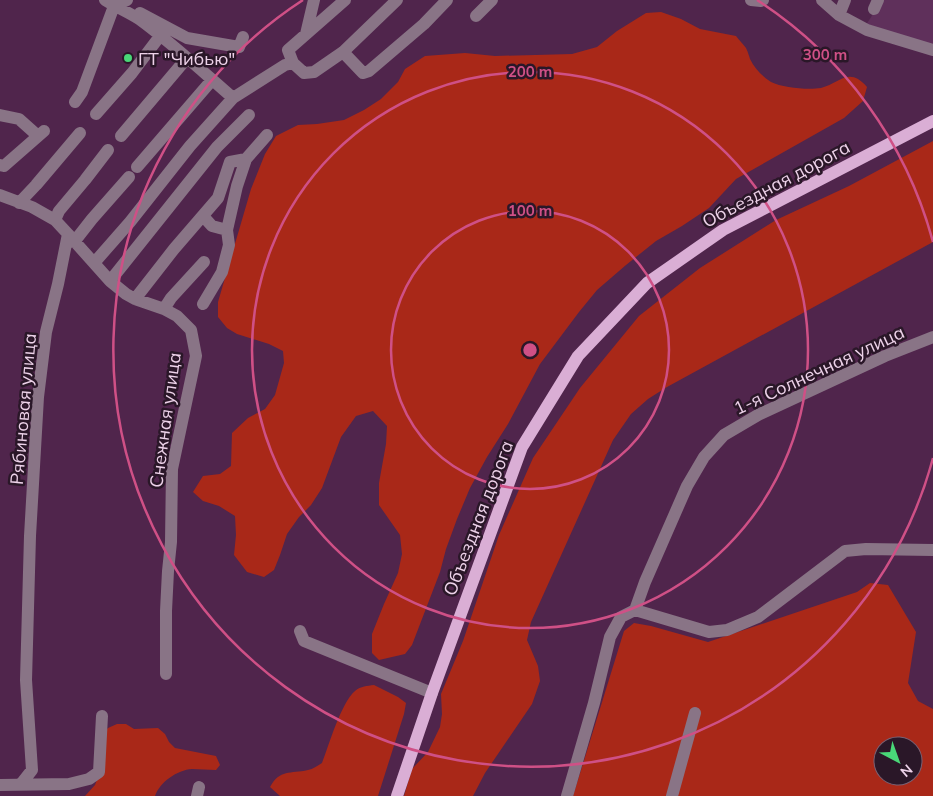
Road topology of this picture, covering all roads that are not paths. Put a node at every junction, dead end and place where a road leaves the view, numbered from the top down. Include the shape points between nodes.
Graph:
1 (127, 0) edge
2 (314, 0) edge
3 (345, 0) edge
4 (396, 0) edge
5 (447, 0) edge
6 (492, 0) edge
7 (751, 0) edge
8 (763, 0) edge
9 (822, 0) edge
10 (845, 0) edge
11 (110, 3) edge
12 (839, 15) junction
13 (476, 16) dead end
14 (306, 34) junction
15 (160, 36) junction
16 (243, 37) dead end
17 (933, 50) edge
18 (343, 52) junction
19 (187, 58) junction
20 (293, 63) junction
21 (212, 80) junction
22 (233, 98) junction
23 (75, 102) dead end
24 (96, 114) dead end
25 (0, 115) edge
26 (249, 115) dead end
27 (933, 121) edge
28 (80, 133) dead end
29 (267, 135) dead end
30 (121, 136) dead end
31 (108, 150) dead end
32 (246, 159) junction
33 (0, 165) edge
34 (0, 195) edge
35 (19, 203) junction
36 (203, 216) junction
37 (55, 220) junction
38 (227, 230) junction
39 (71, 238) junction
40 (204, 262) dead end
41 (94, 263) junction
42 (110, 281) junction
43 (135, 299) junction
44 (203, 304) dead end
45 (164, 309) junction
46 (933, 337) edge
47 (933, 550) edge
48 (635, 610) junction
49 (300, 631) dead end
50 (166, 674) dead end
51 (432, 693) junction
52 (695, 713) dead end
53 (102, 716) dead end
54 (21, 784) junction
55 (0, 785) edge
56 (397, 796) edge
57 (567, 796) edge
58 (672, 796) edge

1 - 11 street
2 - 14 street
3 - 14 street
4 - 18 street
5 - 18 street via 369,71 363,73
6 - 13 street
7 - 8 street
9 - 12 street
10 - 12 street
11 - 15 street
11 - 16 street via 128,7 187,38 239,47
11 - 23 street via 82,92
12 - 17 street via 868,30
14 - 20 street via 288,50
15 - 19 street
15 - 24 street
18 - 20 street via 314,72 304,73
19 - 21 street
19 - 30 street
20 - 22 street via 285,64
21 - 22 street
21 - 39 street
22 - 41 street
25 - 33 street via 18,119 41,133 4,166
26 - 42 street via 217,146
27 - 51 main road, Объездная дорога via 723,230 647,283 578,356 522,447
28 - 35 street
29 - 32 street
31 - 37 street
32 - 36 street via 230,162 218,198
32 - 38 street
34 - 35 street
35 - 37 street
36 - 38 street via 212,226
36 - 43 street
37 - 39 street
38 - 44 street via 229,245 222,272
39 - 41 street, Снежная улица
39 - 54 street, Рябиновая улица via 46,332 38,397 26,680 32,770
40 - 45 street
41 - 42 street, Снежная улица
42 - 43 street, Снежная улица
43 - 45 street, Снежная улица
45 - 50 street, Снежная улица via 191,330 196,356 172,469
46 - 48 street, 1-я Солнечная улица via 758,415 724,435 704,457 687,486
47 - 48 street via 846,551 758,617 718,632
48 - 57 street via 621,617 610,637
49 - 51 street via 304,642
51 - 56 main road, Объездная дорога
52 - 58 street
53 - 54 street via 99,772 90,779 69,784
54 - 55 street

